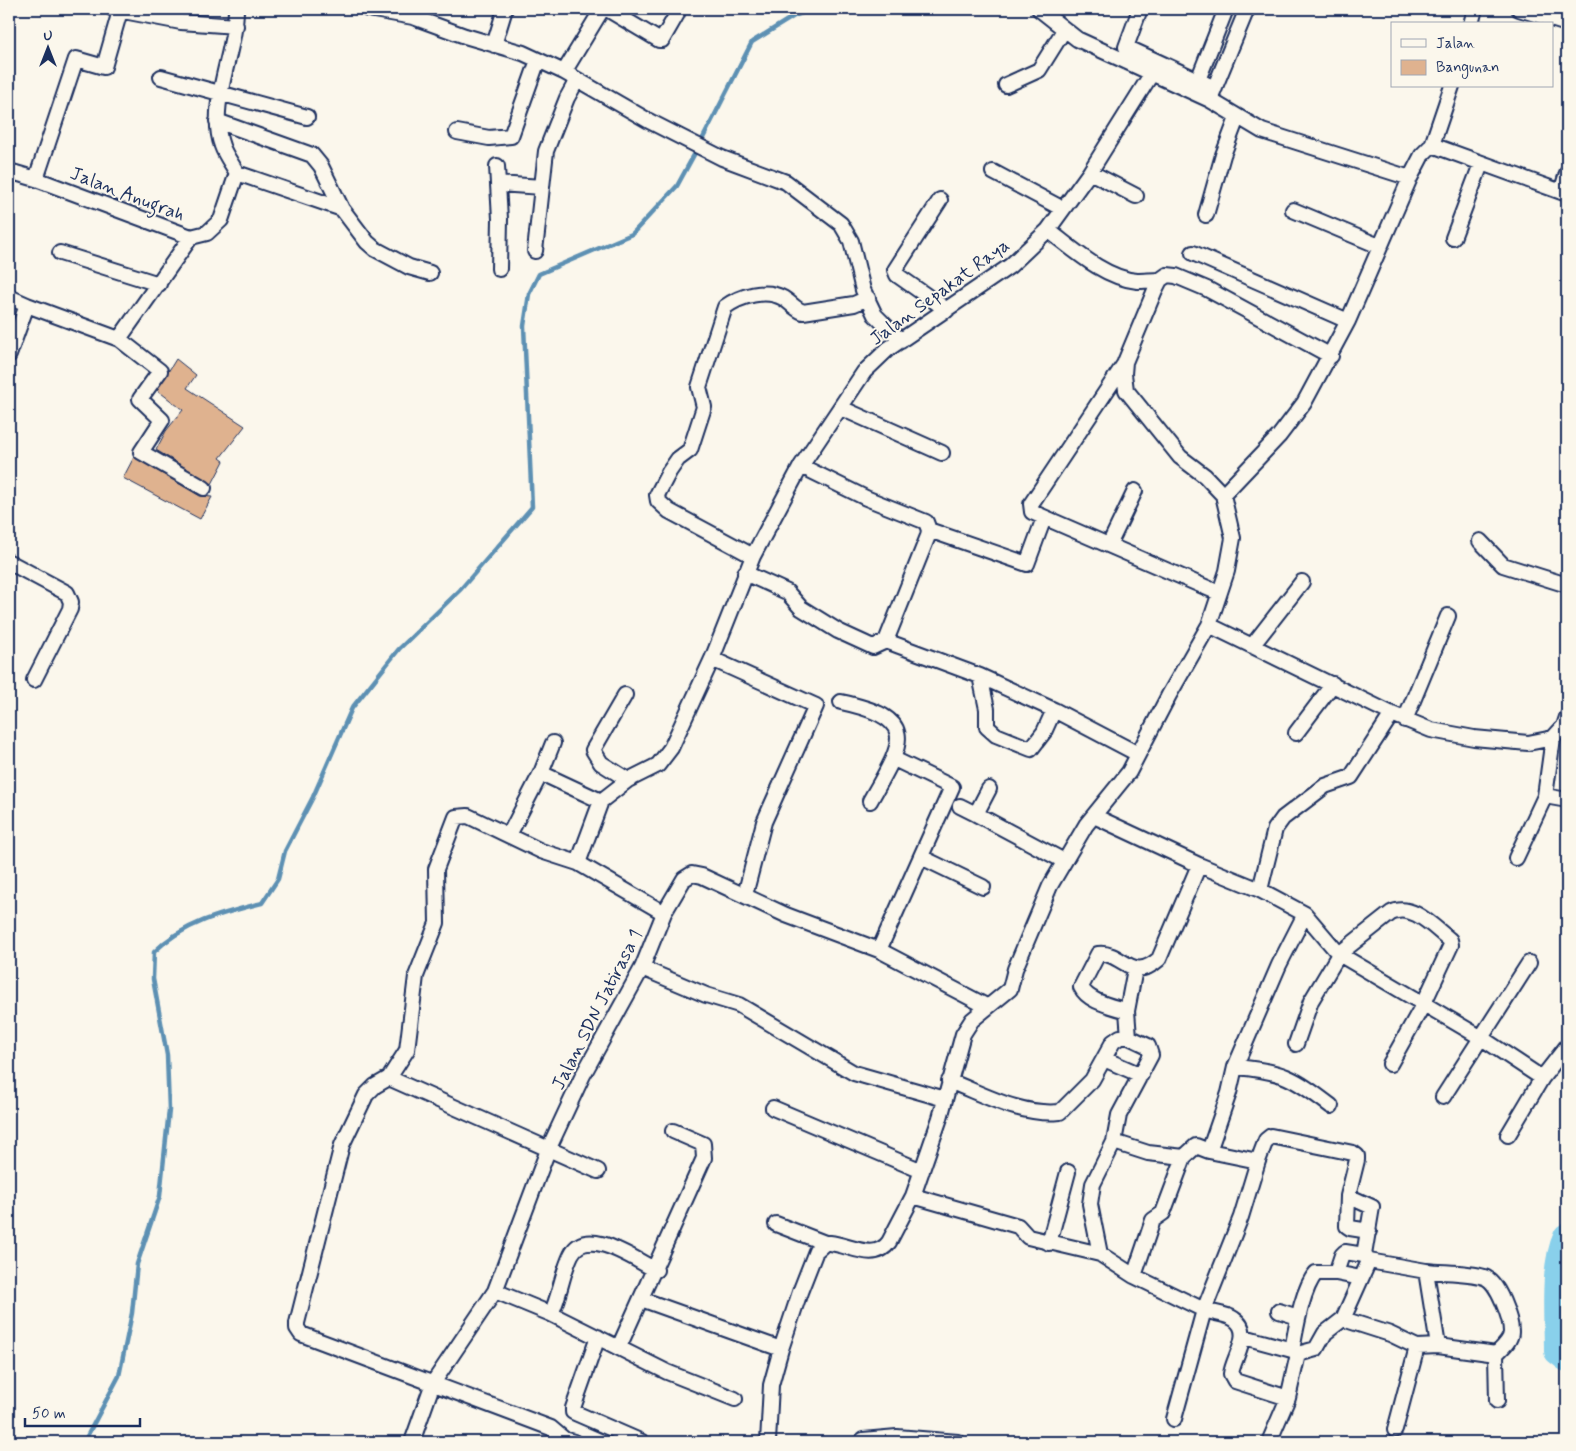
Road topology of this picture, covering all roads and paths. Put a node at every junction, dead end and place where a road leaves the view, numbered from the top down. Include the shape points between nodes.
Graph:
1 (236, 9) edge
2 (368, 9) edge
3 (505, 9) edge
4 (1039, 9) edge
5 (1140, 9) edge
6 (1226, 9) edge
7 (1248, 9) edge
8 (1475, 9) edge
9 (1519, 9) edge
10 (116, 10) edge
11 (677, 14) dead end
12 (1472, 22) edge
13 (1567, 24) edge
14 (236, 26) junction
15 (1064, 30) junction
16 (494, 45) junction
17 (538, 60) junction
18 (564, 72) junction
19 (1152, 73) junction
20 (161, 77) dead end
21 (577, 80) junction
22 (1198, 80) junction
23 (1006, 85) dead end
24 (1451, 88) edge
25 (222, 93) junction
26 (1212, 94) junction
27 (306, 117) dead end
28 (1237, 118) junction
29 (217, 122) junction
30 (457, 132) dead end
31 (1432, 145) junction
32 (1481, 164) junction
33 (497, 166) dead end
34 (9, 171) edge
35 (993, 172) dead end
36 (1090, 172) junction
37 (237, 173) junction
38 (1567, 173) edge
39 (1410, 178) junction
40 (36, 179) junction
41 (498, 184) junction
42 (542, 187) junction
43 (1564, 193) edge
44 (1136, 196) dead end
45 (940, 200) dead end
46 (342, 209) junction
47 (1063, 209) junction
48 (1293, 210) dead end
49 (1206, 215) dead end
50 (1048, 230) junction
51 (191, 237) junction
52 (1453, 238) dead end
53 (1379, 246) junction
54 (535, 251) dead end
55 (60, 253) dead end
56 (1193, 253) dead end
57 (499, 270) dead end
58 (430, 273) dead end
59 (1160, 280) junction
60 (159, 284) junction
61 (9, 297) edge
62 (868, 298) junction
63 (27, 305) junction
64 (947, 310) junction
65 (1348, 321) junction
66 (119, 339) junction
67 (900, 340) junction
68 (9, 355) edge
69 (1332, 356) junction
70 (1125, 362) junction
71 (841, 408) junction
72 (942, 453) dead end
73 (801, 466) junction
74 (204, 488) dead end
75 (1135, 491) dead end
76 (1223, 495) junction
77 (1044, 518) junction
78 (929, 530) junction
79 (1480, 542) dead end
80 (1109, 545) junction
81 (753, 556) junction
82 (9, 562) edge
83 (745, 573) junction
84 (1302, 582) dead end
85 (1567, 585) edge
86 (1219, 593) junction
87 (1448, 616) dead end
88 (1209, 625) junction
89 (886, 641) junction
90 (1252, 646) junction
91 (712, 659) junction
92 (980, 676) junction
93 (34, 680) dead end
94 (1333, 684) junction
95 (625, 695) dead end
96 (841, 702) dead end
97 (1054, 710) junction
98 (1392, 714) junction
99 (1567, 717) edge
100 (1405, 720) junction
101 (1296, 733) dead end
102 (1554, 738) junction
103 (553, 744) dead end
104 (1138, 754) junction
105 (894, 759) junction
106 (541, 774) junction
107 (628, 780) junction
108 (989, 789) dead end
109 (1545, 796) junction
110 (1567, 800) edge
111 (601, 801) junction
112 (870, 801) dead end
113 (960, 806) dead end
114 (976, 814) junction
115 (1094, 816) junction
116 (509, 835) junction
117 (921, 857) junction
118 (1516, 858) dead end
119 (1064, 861) junction
120 (578, 863) junction
121 (1199, 865) junction
122 (983, 887) dead end
123 (1260, 890) junction
124 (745, 895) junction
125 (664, 913) junction
126 (1306, 914) junction
127 (879, 950) junction
128 (1339, 954) junction
129 (1530, 963) dead end
130 (642, 968) junction
131 (1135, 969) junction
132 (1424, 1005) junction
133 (988, 1007) junction
134 (1127, 1011) junction
135 (1129, 1037) junction
136 (1480, 1037) junction
137 (1296, 1044) dead end
138 (1567, 1046) edge
139 (1104, 1059) junction
140 (1390, 1064) dead end
141 (1235, 1067) junction
142 (1141, 1075) junction
143 (389, 1078) junction
144 (1542, 1078) junction
145 (949, 1081) junction
146 (1443, 1098) dead end
147 (945, 1100) junction
148 (1331, 1106) dead end
149 (773, 1108) dead end
150 (673, 1131) dead end
151 (1508, 1135) dead end
152 (1114, 1142) junction
153 (548, 1150) junction
154 (1209, 1151) junction
155 (1184, 1157) junction
156 (1258, 1161) junction
157 (598, 1171) dead end
158 (922, 1171) junction
159 (1068, 1172) dead end
160 (913, 1196) junction
161 (1348, 1196) junction
162 (776, 1224) dead end
163 (1369, 1231) junction
164 (825, 1243) junction
165 (1049, 1243) junction
166 (1100, 1254) junction
167 (1366, 1258) junction
168 (656, 1270) junction
169 (1426, 1271) junction
170 (1336, 1273) junction
171 (1134, 1276) junction
172 (1361, 1278) junction
173 (495, 1291) junction
174 (641, 1299) junction
175 (1204, 1310) junction
176 (1279, 1311) dead end
177 (551, 1314) junction
178 (1298, 1317) junction
179 (1343, 1319) junction
180 (598, 1337) junction
181 (1244, 1337) junction
182 (1417, 1346) junction
183 (1438, 1346) junction
184 (620, 1347) junction
185 (781, 1349) junction
186 (1295, 1352) junction
187 (1496, 1354) junction
188 (433, 1383) junction
189 (1288, 1398) junction
190 (735, 1399) dead end
191 (1497, 1401) dead end
192 (1174, 1419) dead end
193 (1395, 1430) dead end
194 (863, 1441) edge
195 (935, 1441) edge
196 (412, 1442) edge
197 (574, 1442) edge
198 (642, 1442) edge
199 (768, 1442) edge
200 (958, 1442) edge
201 (1269, 1442) edge

1 - 14 street
2 - 16 street via 413,17
3 - 16 street
4 - 15 street
5 - 22 street via 1126,47
6 - 22 street
7 - 26 street
8 - 12 street
9 - 13 street
10 - 14 street via 181,22
10 - 40 street via 104,67 76,59
11 - 18 street via 659,40 607,9 603,10
14 - 25 street
15 - 19 street
15 - 23 street via 1039,70
16 - 17 street
17 - 18 street
17 - 30 street via 511,136 489,138
18 - 21 street
19 - 26 street
19 - 36 street, Jalan Sepakat Raya
20 - 25 street
21 - 42 street via 546,150
21 - 62 street via 722,158 786,182 841,224 851,241
22 - 26 street
24 - 31 street
25 - 27 street
25 - 29 street
26 - 28 street
28 - 39 street via 1309,148
28 - 49 street
29 - 37 street via 222,146
29 - 46 street via 312,155
31 - 32 street
31 - 39 street via 1422,155
32 - 43 street
32 - 52 street
33 - 41 street
34 - 40 street, Jalan Anugrah
35 - 47 street
36 - 44 street
36 - 47 street, Jalan Sepakat Raya
37 - 46 street
37 - 51 street, Jalan Anugrah via 221,220 207,233
38 - 43 street
39 - 53 street
40 - 51 street, Jalan Anugrah
41 - 42 street
41 - 57 street
42 - 54 street
45 - 64 street via 895,270 897,275
46 - 58 street via 375,249 409,267
47 - 50 street, Jalan Sepakat Raya
48 - 53 street
50 - 59 street via 1086,259 1111,272 1135,281
50 - 64 street, Jalan Sepakat Raya via 1010,266
51 - 60 street
53 - 65 street
55 - 60 street
56 - 65 street
59 - 69 street via 1167,275 1176,276 1207,289
59 - 70 street
60 - 66 street
61 - 63 street
62 - 67 street via 875,314
62 - 81 street via 854,304 803,312 781,297 764,294 742,298 726,307 699,387 704,407 690,450 678,459 657,495 661,505 682,520
63 - 66 street
63 - 68 street
64 - 67 street, Jalan Sepakat Raya
65 - 69 street
66 - 74 street via 160,371 140,399 162,420 141,452
67 - 71 street, Jalan Sepakat Raya via 864,372
69 - 76 street via 1293,420
70 - 76 street via 1126,390 1180,457
70 - 77 street via 1030,504 1032,512
71 - 72 street
71 - 73 street, Jalan Sepakat Raya
73 - 78 street via 866,498 926,522
73 - 81 street, Jalan Sepakat Raya
75 - 80 street
76 - 86 street via 1233,538
77 - 78 street via 1027,564
77 - 80 street
78 - 89 street
79 - 85 street via 1503,565
80 - 86 street
81 - 83 street, Jalan Sepakat Raya
82 - 93 street via 67,593 71,602
83 - 89 street via 787,592 801,608 838,631 872,647
83 - 91 street
84 - 90 street
86 - 88 street
87 - 100 street
88 - 90 street
88 - 104 street
89 - 92 street
90 - 94 street
91 - 107 street via 671,748 658,765
91 - 124 street via 816,706 764,822
92 - 97 street
92 - 97 street via 987,708 987,727 996,734 1030,748 1044,732
94 - 98 street
94 - 101 street
95 - 107 street via 594,750 601,762
96 - 105 street via 862,707 897,727 900,737
97 - 104 street
98 - 100 street
98 - 123 street via 1351,777 1325,786 1282,818 1275,828
99 - 102 street
100 - 102 street via 1431,730 1474,738 1528,744
102 - 109 street
103 - 106 street
104 - 115 street via 1129,772
105 - 112 street
105 - 117 street via 952,787
106 - 111 street
106 - 116 street
107 - 111 street
108 - 114 street
109 - 110 street
109 - 118 street
111 - 120 street
113 - 114 street
114 - 119 street
115 - 119 street
115 - 121 street
116 - 120 street via 541,851
116 - 143 street via 468,816 456,817 436,869 437,923 416,976 407,1050
117 - 122 street
117 - 127 street
119 - 133 street via 1041,905 1010,989
120 - 125 street
121 - 123 street
121 - 131 street via 1159,959 1150,966
123 - 126 street
124 - 125 street, Jalan SDN Jatirasa 1 via 692,874 684,880
124 - 127 street via 786,915
125 - 130 street, Jalan SDN Jatirasa 1
126 - 128 street
126 - 141 street via 1279,964
127 - 133 street
128 - 132 street
128 - 132 street via 1391,913 1400,908 1409,910 1450,940 1449,952
128 - 137 street via 1311,1001
129 - 136 street
130 - 147 street via 739,1005 854,1073
130 - 153 street, Jalan SDN Jatirasa 1 via 583,1074
131 - 134 street
131 - 134 street via 1105,953 1098,954 1081,987 1084,994
132 - 136 street
132 - 140 street
133 - 145 street via 972,1020 963,1034
134 - 135 street
135 - 139 street via 1120,1037 1113,1042
135 - 142 street via 1150,1050 1151,1055
136 - 144 street
136 - 146 street
138 - 144 street
139 - 142 street
139 - 145 street via 1092,1080 1060,1112 1042,1114 1025,1110
141 - 148 street via 1269,1070 1300,1081
141 - 154 street
142 - 152 street via 1119,1115
143 - 153 street
143 - 188 street via 366,1095 342,1145 297,1328 301,1334
144 - 151 street
145 - 147 street
147 - 158 street
149 - 158 street
150 - 168 street via 699,1141 705,1151
152 - 155 street via 1148,1154
152 - 166 street via 1093,1184 1090,1204
153 - 157 street
153 - 173 street, Jalan SDN Jatirasa 1
154 - 155 street via 1196,1146
154 - 156 street
155 - 171 street via 1162,1213 1153,1220
156 - 161 street via 1266,1140 1271,1136 1353,1153 1357,1160
156 - 175 street via 1241,1217
158 - 160 street
159 - 165 street
160 - 164 street via 889,1242 880,1251 868,1252
160 - 165 street via 1018,1226 1028,1237
161 - 163 street via 1372,1207
161 - 163 street via 1347,1226
162 - 164 street
163 - 167 street
164 - 185 street via 816,1251
165 - 166 street
166 - 171 street
167 - 169 street
167 - 170 street via 1345,1252
167 - 172 street
168 - 174 street
168 - 177 street via 611,1247 584,1242 571,1256
169 - 183 street
169 - 187 street via 1486,1278 1496,1287 1509,1316 1511,1334
170 - 172 street
170 - 178 street via 1316,1274 1310,1280
171 - 175 street
172 - 179 street
173 - 177 street
173 - 188 street, Jalan SDN Jatirasa 1
174 - 184 street
174 - 185 street
175 - 181 street via 1234,1319
175 - 192 street
176 - 178 street
177 - 180 street
178 - 186 street
179 - 182 street
179 - 186 street via 1325,1332 1316,1349
180 - 184 street
180 - 198 street via 573,1412
181 - 186 street
181 - 189 street via 1232,1366 1231,1374 1235,1381
182 - 183 street
182 - 193 street
183 - 187 street
184 - 190 street via 667,1372
185 - 199 street via 771,1385
186 - 189 street
187 - 191 street
188 - 196 street, Jalan SDN Jatirasa 1
188 - 197 street via 551,1428 564,1439
189 - 201 street
194 - 195 street via 897,1437
195 - 200 street

